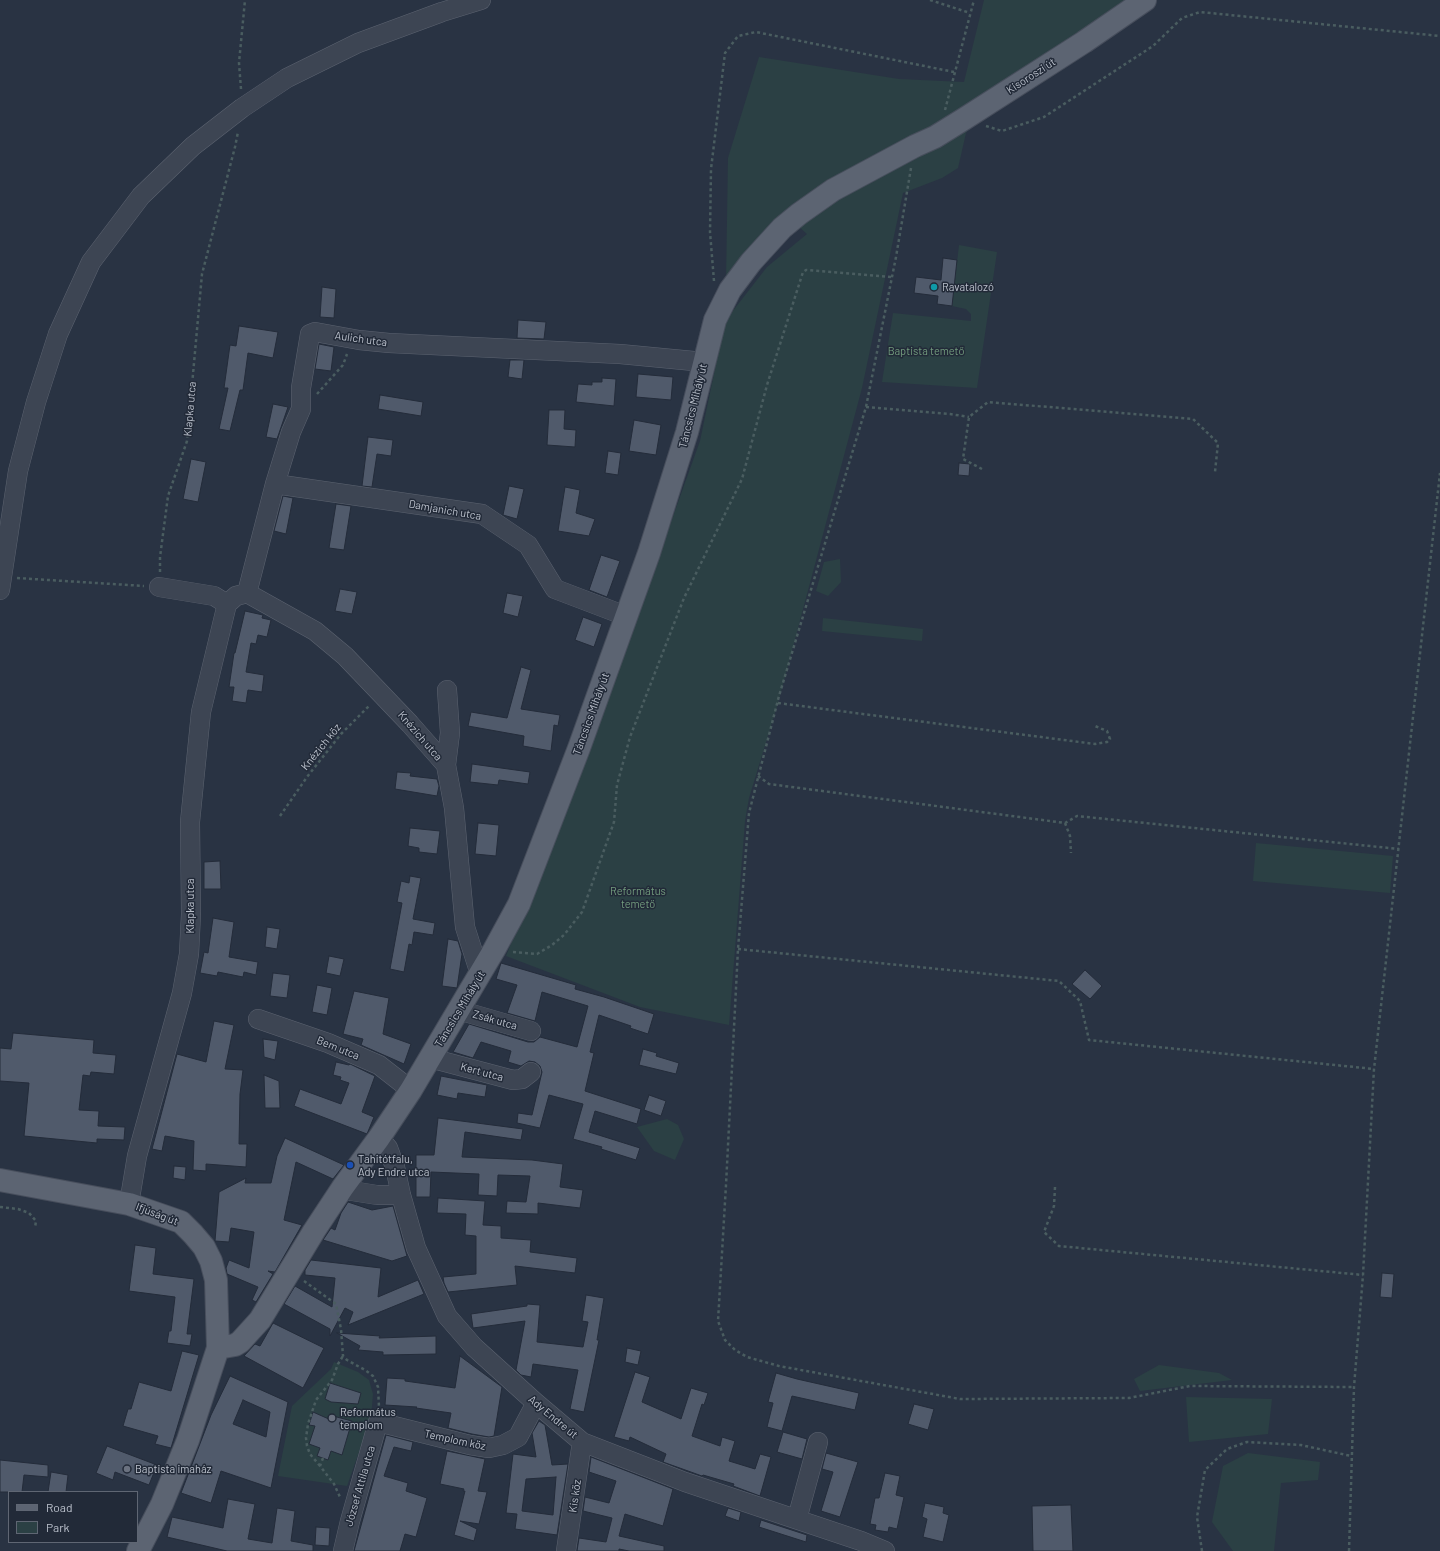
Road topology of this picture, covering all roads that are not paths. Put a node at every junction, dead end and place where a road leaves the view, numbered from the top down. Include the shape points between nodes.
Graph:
1 (481, 0) edge
2 (1145, 0) edge
3 (915, 146) joint
4 (704, 362) junction
5 (275, 484) junction
6 (1, 583) edge
7 (159, 588) road end
8 (247, 593) junction
9 (227, 604) junction
10 (626, 616) junction
11 (447, 690) dead end
12 (446, 766) junction
13 (480, 974) junction
14 (458, 1010) junction
15 (258, 1019) dead end
16 (531, 1031) dead end
17 (430, 1058) junction
18 (531, 1072) dead end
19 (411, 1090) junction
20 (380, 1138) junction
21 (0, 1180) edge
22 (343, 1187) junction
23 (401, 1195) junction
24 (129, 1204) junction
25 (218, 1348) junction
26 (536, 1403) junction
27 (378, 1422) joint
28 (582, 1442) junction
29 (818, 1442) dead end
30 (797, 1520) junction
31 (138, 1551) edge
32 (343, 1551) edge
33 (566, 1551) edge
34 (885, 1551) edge

1 - 6 street via 358,44 287,78 242,108 193,146 141,196 91,262 58,334 36,402 18,471
2 - 3 main road, Kisoroszi út via 936,137
3 - 4 main road, Táncsics Mihály út via 833,190 782,228 730,290 715,320
4 - 5 street, Aulich utca via 620,354 389,343 315,332 310,334 301,388 301,409
4 - 10 main road, Táncsics Mihály út via 687,432 649,553
5 - 8 street, Aulich utca
5 - 10 street, Damjanich utca via 482,514 528,545 555,589
7 - 9 street via 214,596
8 - 9 street via 236,596
8 - 12 street, Knézich utca via 315,631 345,656
9 - 24 street, Klapka utca via 201,718 190,822 189,954 182,993 138,1156
10 - 13 main road, Táncsics Mihály út via 519,904
11 - 12 street via 450,733
12 - 13 street, Knézich utca via 454,808 465,927
13 - 14 main road, Táncsics Mihály út
14 - 16 street, Zsák utca
14 - 17 main road, Táncsics Mihály út
15 - 19 street, Bem utca via 328,1043 379,1065
17 - 18 street, Kert utca via 513,1080 522,1079
17 - 19 main road, Táncsics Mihály út
19 - 20 main road, Táncsics Mihály út
20 - 22 main road, Táncsics Mihály út
20 - 23 street, Ady Endre út via 391,1154
21 - 24 main road, Ifjúság út
22 - 23 street via 377,1195
22 - 25 main road, Táncsics Mihály út via 260,1320 240,1342
23 - 26 street, Ady Endre út via 416,1248 447,1316 474,1347
24 - 25 main road, Ifjúság út via 181,1222 204,1247 216,1280
25 - 31 main road, Ifjúság út via 188,1440 162,1504
26 - 27 street, Templom köz via 518,1437 503,1446 489,1448
26 - 28 street, Ady Endre út
27 - 32 street, József Attila utca
28 - 30 street, Ady Endre út via 685,1482
28 - 33 street, Kis köz
29 - 30 street
30 - 34 street, Ady Endre út

